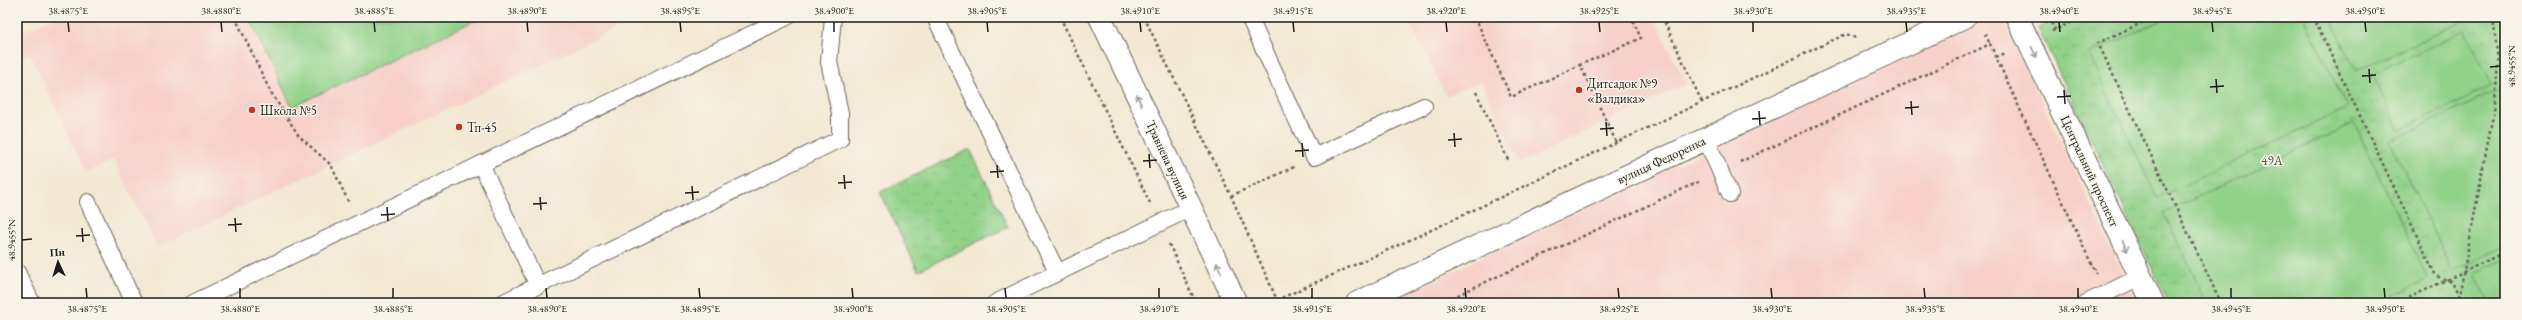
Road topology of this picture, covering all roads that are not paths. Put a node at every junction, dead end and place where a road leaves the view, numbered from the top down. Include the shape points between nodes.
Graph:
1 (787, 17) edge
2 (833, 17) edge
3 (935, 17) edge
4 (1100, 17) edge
5 (1249, 17) edge
6 (1965, 17) edge
7 (2017, 17) edge
8 (1424, 106) dead end
9 (1706, 139) junction
10 (481, 164) junction
11 (1730, 194) dead end
12 (88, 202) dead end
13 (1191, 208) junction
14 (17, 272) edge
15 (1057, 272) junction
16 (2140, 277) junction
17 (538, 286) junction
18 (32, 303) edge
19 (134, 303) edge
20 (193, 303) edge
21 (502, 303) edge
22 (995, 303) edge
23 (1236, 303) edge
24 (1357, 303) edge
25 (2086, 303) edge
26 (2153, 303) edge

1 - 10 lane
2 - 17 lane via 829,62 840,113 840,139
3 - 15 lane
13 -> 4 street, Травнева вулиця
5 - 8 lane via 1314,157
6 - 9 street, вулиця Федоренка
7 -> 16 street, Центральний проспект
9 - 11 lane
9 - 24 street, вулиця Федоренка
10 - 17 lane
10 - 20 lane
12 - 19 lane
13 - 15 lane
23 -> 13 street, Травнева вулиця
14 - 18 lane
15 - 22 lane
16 - 25 lane
16 - 26 street, Центральний проспект
17 - 21 lane

